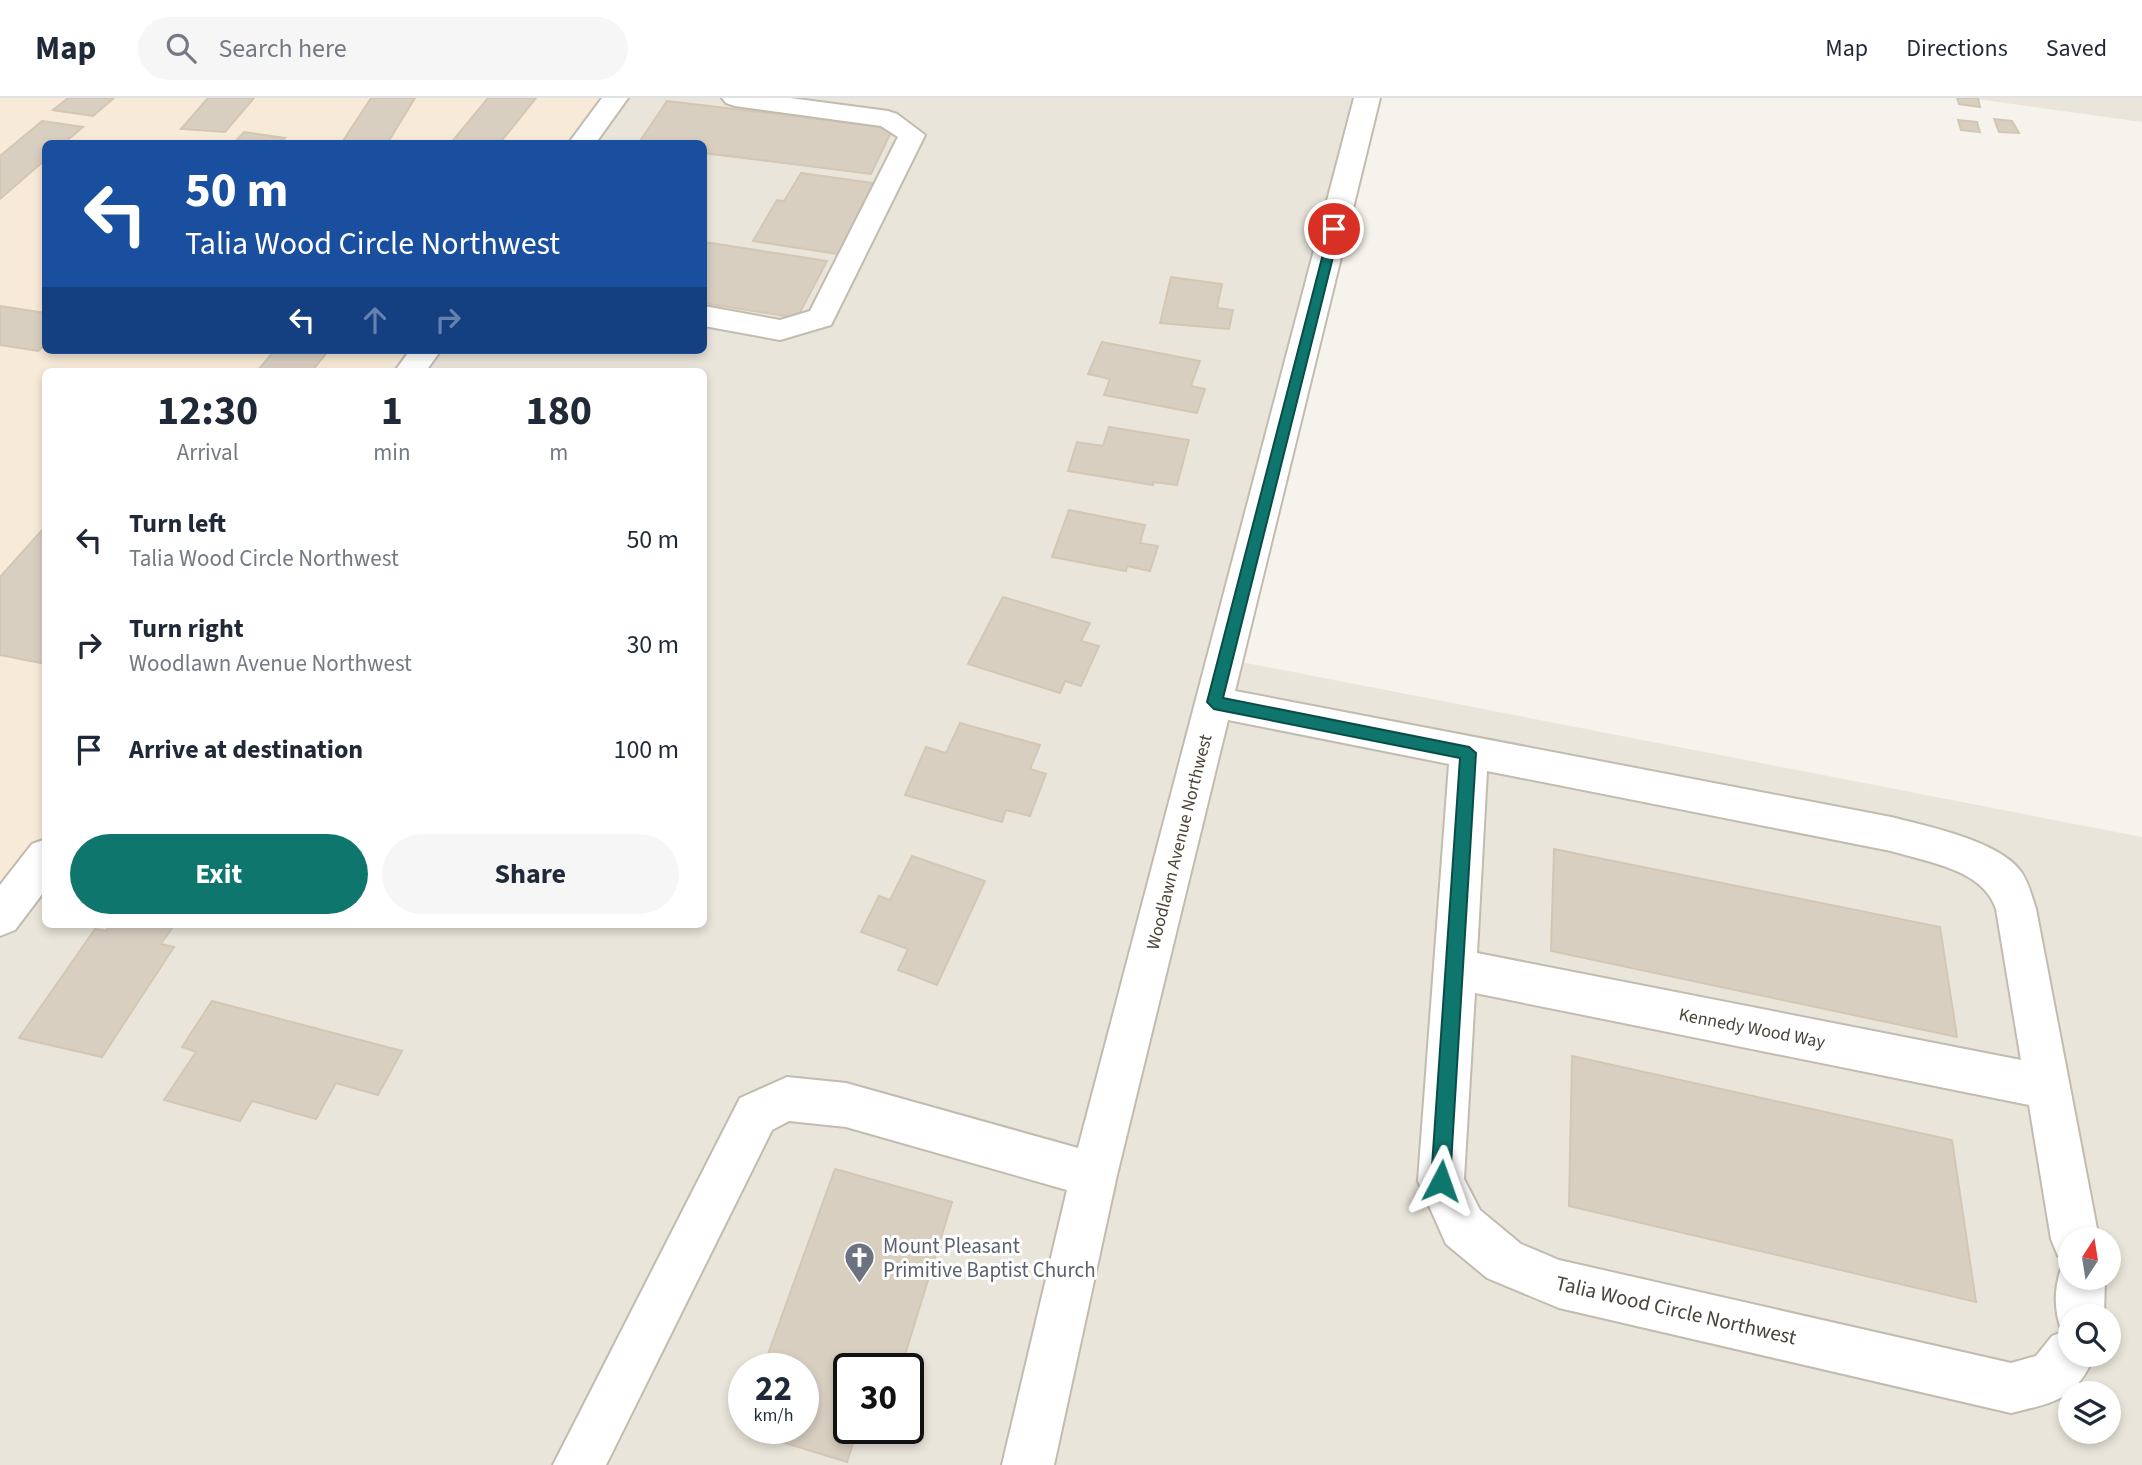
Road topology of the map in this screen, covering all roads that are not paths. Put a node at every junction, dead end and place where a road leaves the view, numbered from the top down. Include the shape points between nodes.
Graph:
1 (615, 98) edge
2 (735, 98) edge
3 (1367, 98) edge
4 (584, 140) edge
5 (707, 317) edge
6 (423, 354) edge
7 (412, 368) edge
8 (1214, 702) junction
9 (1469, 753) junction
10 (42, 862) edge
11 (0, 917) edge
12 (1455, 969) junction
13 (2048, 1087) junction
14 (1094, 1175) junction
15 (2073, 1227) edge
16 (2066, 1367) edge
17 (579, 1465) edge
18 (1028, 1465) edge

1 - 4 street
2 - 5 street via 888,119 912,135 821,318 780,330
3 - 8 street, Woodlawn Avenue Northwest
6 - 7 street
8 - 9 street
8 - 14 street, Woodlawn Avenue Northwest
9 - 12 street, Talia Wood Circle Northwest
9 - 13 street via 1891,834 1950,850 1978,864 2007,884 2016,909
10 - 11 street
12 - 13 street, Kennedy Wood Way
12 - 16 street, Talia Wood Circle Northwest via 1441,1181 1463,1227 1504,1261 1559,1284 2011,1388 2044,1380
13 - 15 street
14 - 17 street via 846,1105 786,1099 756,1114
14 - 18 street, Woodlawn Avenue Northwest

